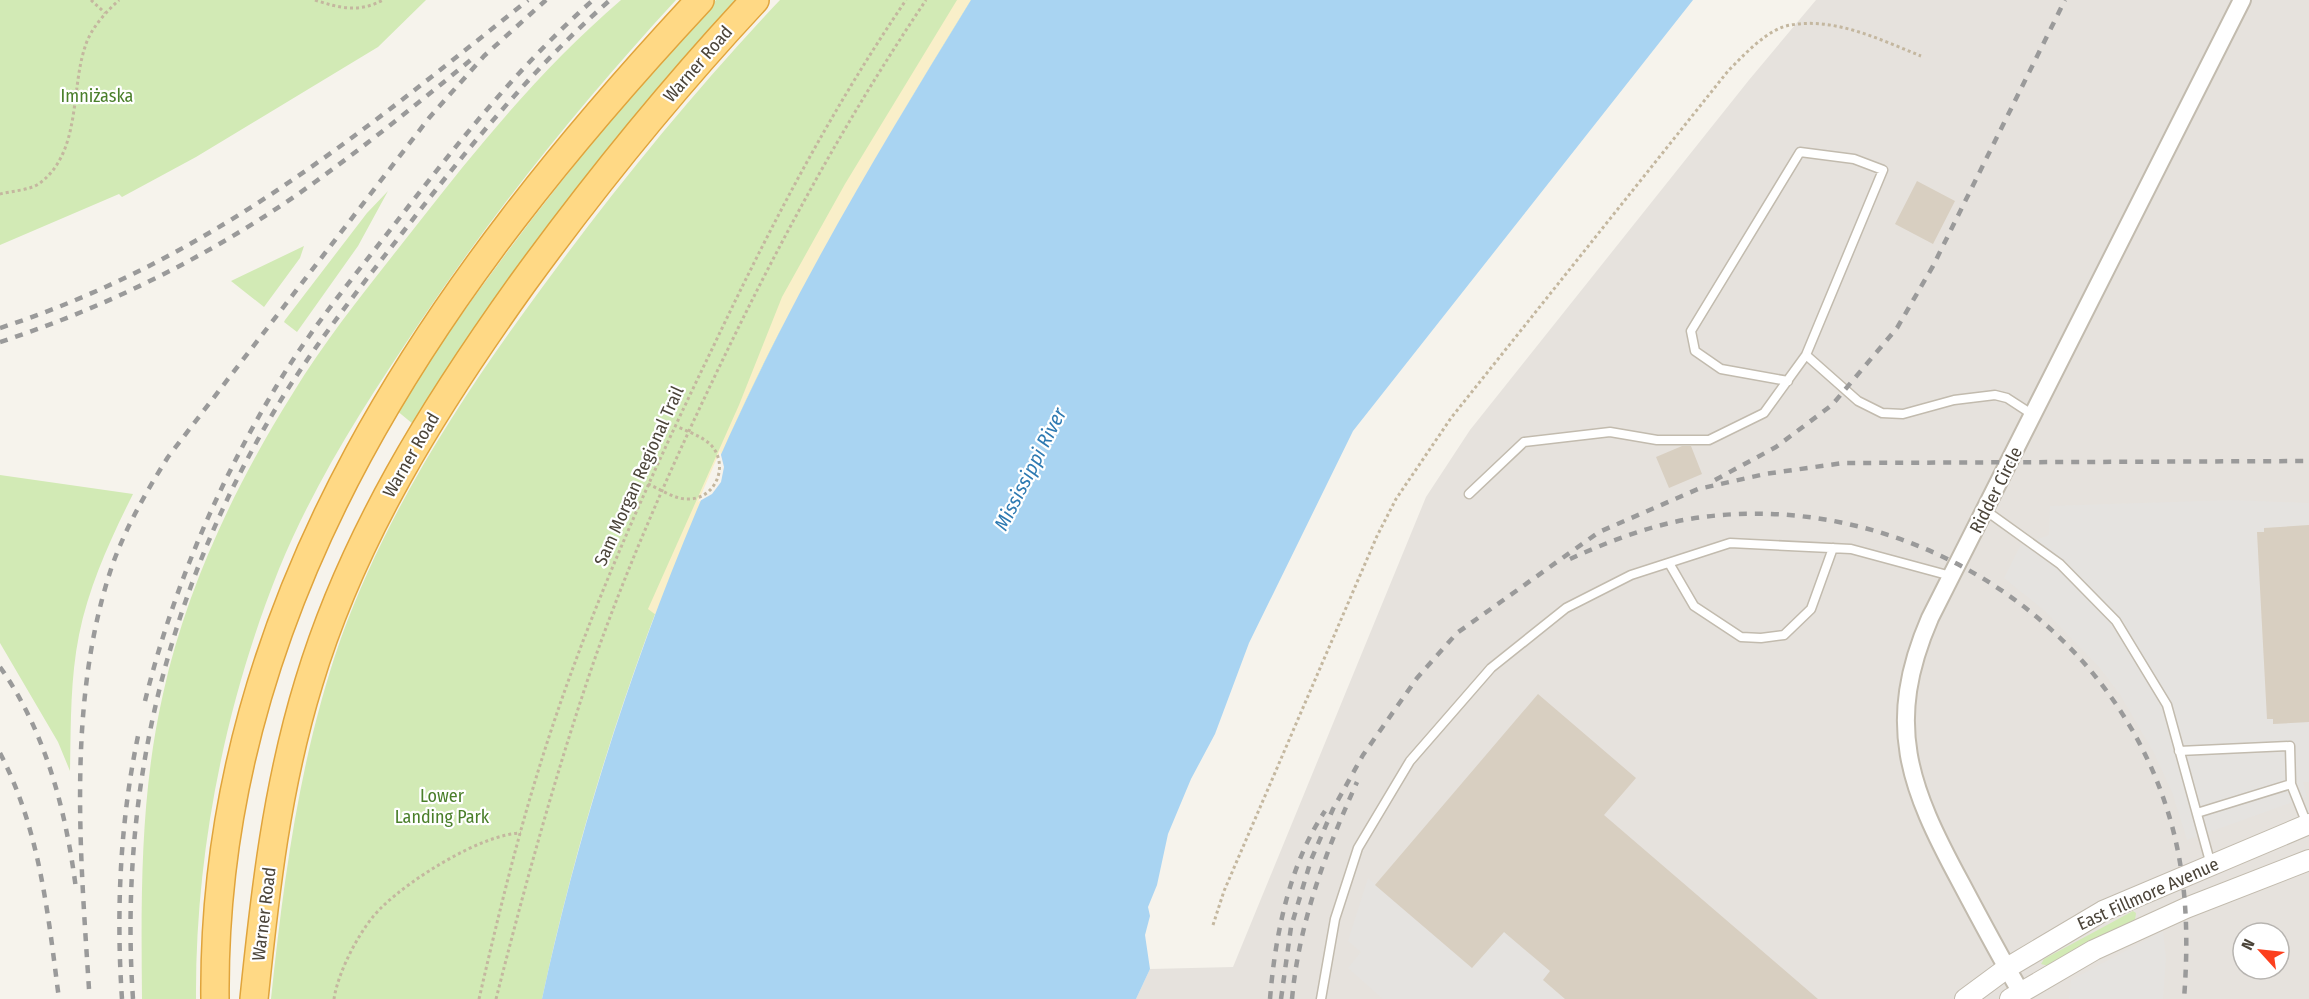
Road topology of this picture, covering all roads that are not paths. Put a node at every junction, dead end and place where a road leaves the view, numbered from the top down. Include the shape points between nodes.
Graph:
1 (700, 0) edge
2 (755, 0) edge
3 (2242, 0) edge
4 (1806, 355) junction
5 (1788, 381) junction
6 (2033, 415) junction
7 (1468, 494) dead end
8 (1986, 510) junction
9 (1833, 548) junction
10 (1669, 563) junction
11 (1952, 576) junction
12 (2180, 751) junction
13 (2291, 784) junction
14 (2196, 813) junction
15 (2308, 824) edge
16 (2309, 860) edge
17 (2211, 865) junction
18 (2007, 968) junction
19 (2015, 995) edge
20 (215, 999) edge
21 (254, 999) edge
22 (1321, 999) edge
23 (1965, 999) edge

1 - 20 highway via 597,116 501,237 388,400 334,496 283,615 248,726 222,875
2 - 21 highway, Warner Road via 649,121 546,252 454,383 377,514 329,624 294,735 271,850
3 - 6 street, Ridder Circle
4 - 5 lane
4 - 5 lane via 1883,170 1854,159 1800,152 1691,331 1695,351 1721,369
4 - 6 lane via 1858,400 1882,413 1903,414 1954,400 1995,395
5 - 7 lane via 1764,413 1709,440 1658,440 1610,432 1524,442
6 - 8 street, Ridder Circle
8 - 11 street, Ridder Circle
8 - 12 lane via 2060,564 2116,621 2167,705
9 - 10 lane via 1730,543
9 - 10 lane via 1811,609 1784,636 1741,637 1694,606
9 - 11 lane via 1851,549
10 - 22 lane via 1631,575 1566,608 1491,668 1410,761 1358,848 1335,919
11 - 18 street, Ridder Circle via 1929,618 1911,668 1905,706 1906,744 1921,804
12 - 13 lane via 2290,746
12 - 14 lane
13 - 14 lane
13 - 15 lane
14 - 17 lane
15 - 17 street, East Fillmore Avenue
16 - 19 street, East Fillmore Avenue via 2186,908 2094,950
17 - 18 street, East Fillmore Avenue via 2103,911
18 - 19 street, Ridder Circle
18 - 23 street, East Fillmore Avenue

